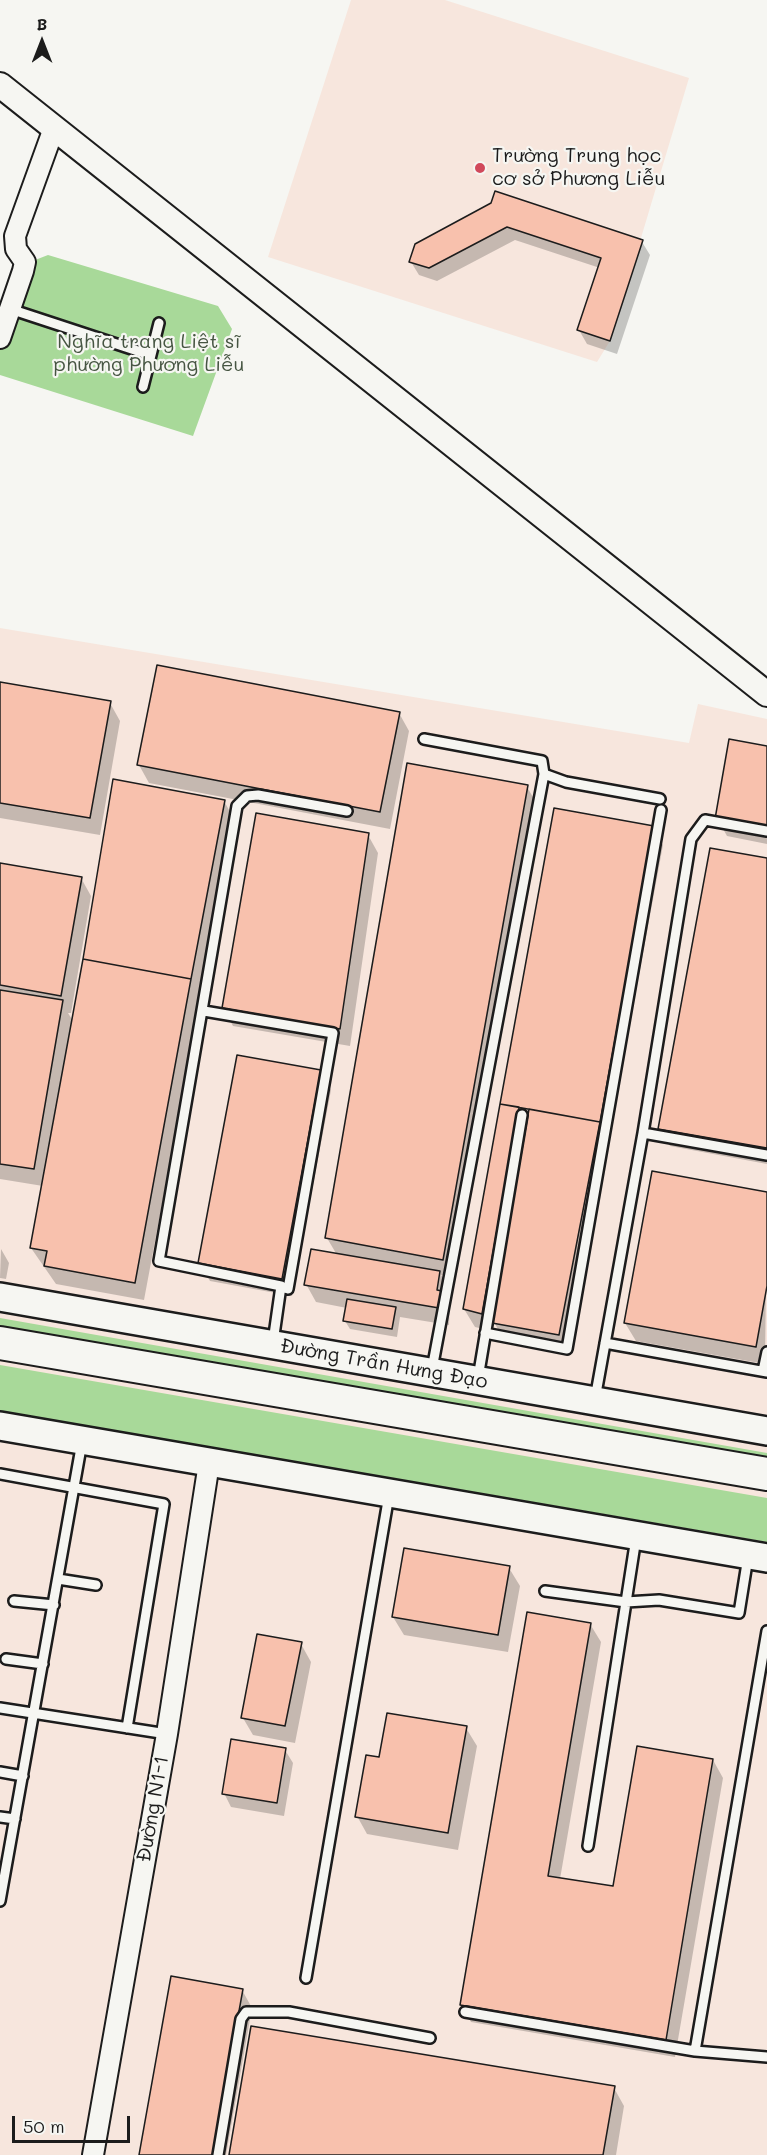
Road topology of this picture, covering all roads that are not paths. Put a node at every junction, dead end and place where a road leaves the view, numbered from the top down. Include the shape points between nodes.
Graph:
1 (0, 85) edge
2 (54, 128) junction
3 (10, 309) junction
4 (159, 323) dead end
5 (0, 339) edge
6 (150, 355) junction
7 (143, 387) dead end
8 (767, 694) edge
9 (424, 739) dead end
10 (544, 774) junction
11 (660, 799) dead end
12 (661, 810) dead end
13 (347, 811) dead end
14 (767, 831) edge
15 (204, 1011) junction
16 (522, 1115) dead end
17 (643, 1133) junction
18 (767, 1155) edge
19 (280, 1287) junction
20 (0, 1297) edge
21 (485, 1333) junction
22 (0, 1343) edge
23 (605, 1343) junction
24 (272, 1344) junction
25 (767, 1352) edge
26 (431, 1372) junction
27 (765, 1372) edge
28 (477, 1380) junction
29 (595, 1401) junction
30 (0, 1425) edge
31 (767, 1431) edge
32 (83, 1440) junction
33 (209, 1463) junction
34 (0, 1474) edge
35 (767, 1474) edge
36 (75, 1486) junction
37 (389, 1493) junction
38 (636, 1536) junction
39 (758, 1556) edge
40 (58, 1579) junction
41 (96, 1585) dead end
42 (546, 1591) dead end
43 (15, 1601) dead end
44 (626, 1602) junction
45 (54, 1605) junction
46 (767, 1630) edge
47 (6, 1659) dead end
48 (43, 1664) junction
49 (0, 1708) edge
50 (34, 1713) junction
51 (127, 1728) junction
52 (166, 1734) junction
53 (0, 1772) edge
54 (23, 1776) junction
55 (0, 1816) edge
56 (15, 1819) junction
57 (588, 1846) dead end
58 (0, 1901) edge
59 (306, 1978) dead end
60 (465, 2012) dead end
61 (430, 2038) dead end
62 (695, 2051) junction
63 (767, 2057) edge
64 (93, 2155) edge
65 (218, 2155) edge

1 - 2 street
2 - 3 street via 15,236 16,249 25,262
2 - 8 street
3 - 5 street
3 - 6 lane
4 - 6 lane
6 - 7 lane
9 - 10 lane via 542,761
10 - 11 lane via 566,782
10 - 26 lane
12 - 21 lane via 567,1349
13 - 15 lane via 258,795 240,801 235,812
14 - 17 lane via 705,820 691,839
15 - 19 lane via 159,1262
15 - 19 lane via 333,1033 288,1289
16 - 21 lane
17 - 18 lane
17 - 23 lane
19 - 24 lane
20 - 24 main road, Đường Trần Hưng Đạo
21 - 28 lane
22 - 35 highway
23 - 27 lane
23 - 29 lane
24 - 26 main road, Đường Trần Hưng Đạo
25 - 27 lane
26 - 28 main road, Đường Trần Hưng Đạo
28 - 29 main road, Đường Trần Hưng Đạo
29 - 31 main road, Đường Trần Hưng Đạo
30 - 32 main road
32 - 33 main road
32 - 36 lane
33 - 37 main road
33 - 52 street, Đường N1-1
34 - 36 lane
36 - 40 lane
36 - 51 lane via 164,1504
37 - 38 main road
37 - 59 lane
38 - 39 main road
38 - 44 lane
39 - 44 lane via 738,1613 659,1600
40 - 41 lane
40 - 45 lane
42 - 44 lane
43 - 45 lane
44 - 57 lane
45 - 48 lane
46 - 62 lane
47 - 48 lane
48 - 50 lane
49 - 50 lane
50 - 51 lane
50 - 54 lane
51 - 52 lane
52 - 64 street, Đường N1-1
53 - 54 lane
54 - 56 lane
55 - 56 lane
56 - 58 lane
60 - 62 lane
61 - 65 lane via 289,2012 246,2012
62 - 63 lane

